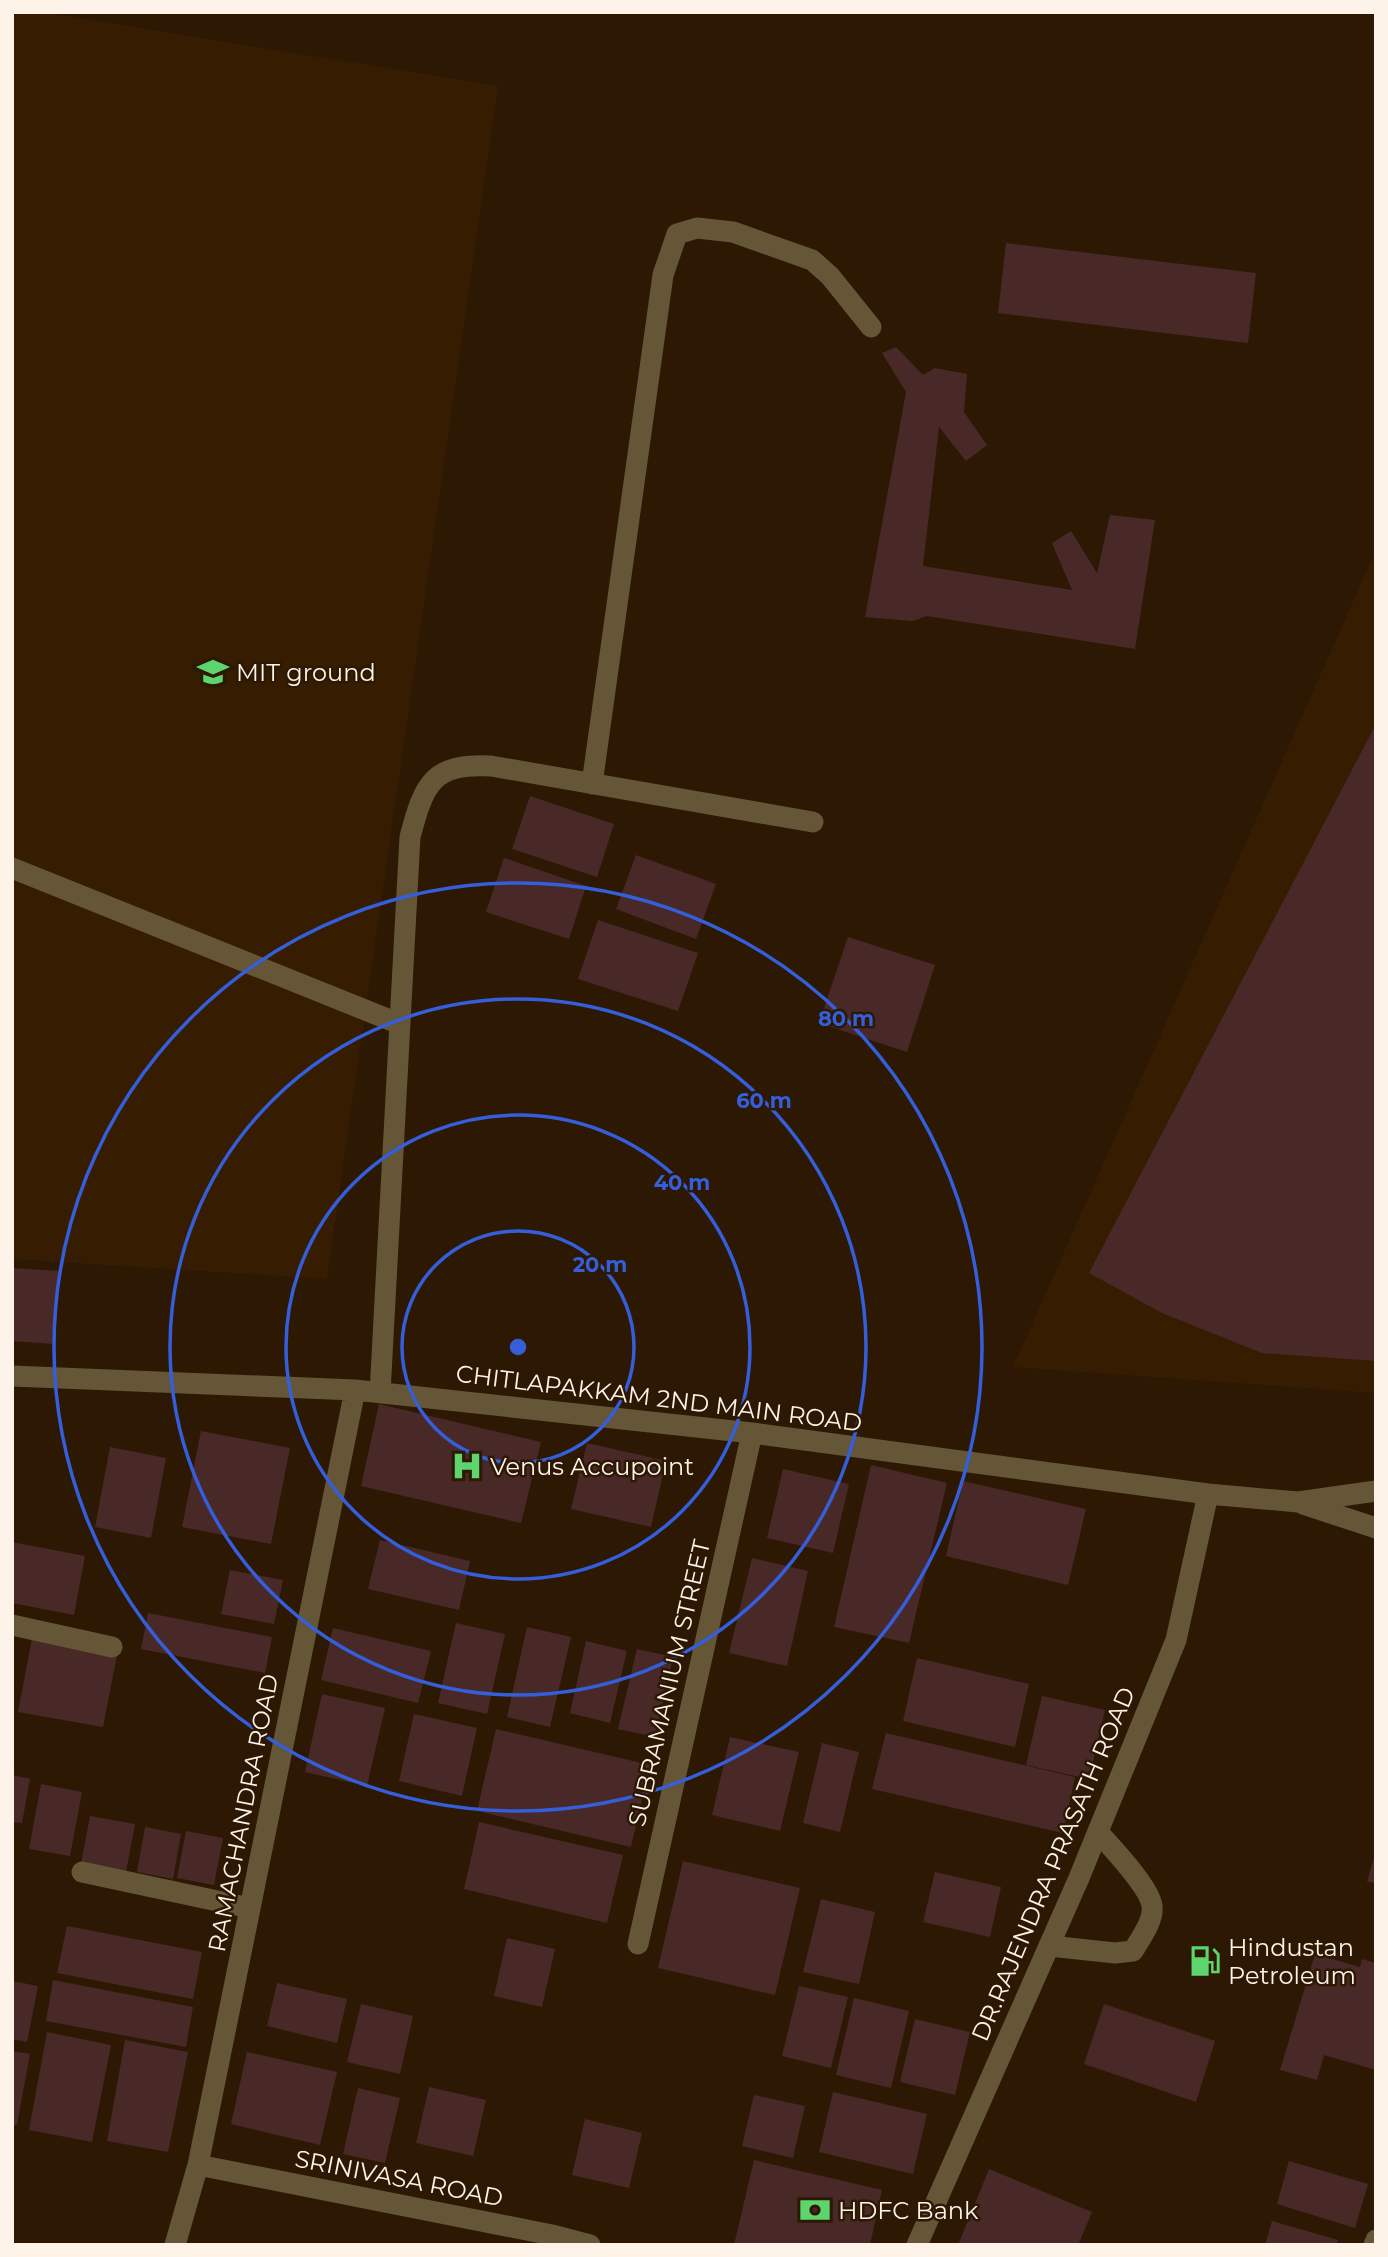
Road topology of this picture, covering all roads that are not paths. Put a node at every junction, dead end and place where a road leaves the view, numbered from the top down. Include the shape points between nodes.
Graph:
1 (870, 327) dead end
2 (592, 783) junction
3 (813, 822) dead end
4 (12, 868) edge
5 (400, 1024) junction
6 (12, 1376) edge
7 (355, 1390) junction
8 (380, 1393) junction
9 (752, 1433) junction
10 (1376, 1491) edge
11 (1208, 1494) junction
12 (1298, 1502) junction
13 (1376, 1528) edge
14 (12, 1625) edge
15 (112, 1647) dead end
16 (1098, 1832) junction
17 (82, 1872) dead end
18 (250, 1908) junction
19 (638, 1944) dead end
20 (1049, 1946) junction
21 (198, 2165) junction
22 (175, 2245) edge
23 (590, 2245) edge
24 (917, 2245) edge

1 - 2 street via 813,260 733,232 697,228 677,234 663,275
2 - 3 street
2 - 5 street via 491,766 466,765 438,774 419,801 410,837
4 - 5 street
5 - 8 street
6 - 7 street, CHITLAPAKKAM 2ND MAIN ROAD
7 - 8 street, CHITLAPAKKAM 2ND MAIN ROAD
7 - 18 street, RAMACHANDRA ROAD
8 - 9 street, CHITLAPAKKAM 2ND MAIN ROAD
9 - 11 street, CHITLAPAKKAM 2ND MAIN ROAD
9 - 19 street, SUBRAMANIUM STREET
10 - 12 street
11 - 12 street, CHITLAPAKKAM 2ND MAIN ROAD
11 - 16 street, DR.RAJENDRA PRASATH ROAD via 1176,1640
12 - 13 street
14 - 15 street
16 - 20 street, DR.RAJENDRA PRASATH ROAD
16 - 20 street via 1140,1881 1152,1907 1149,1921 1133,1951 1115,1954
17 - 18 street
18 - 21 street, RAMACHANDRA ROAD
20 - 24 street, DR.RAJENDRA PRASATH ROAD
21 - 22 street, RAMACHANDRA ROAD
21 - 23 street, SRINIVASA ROAD

